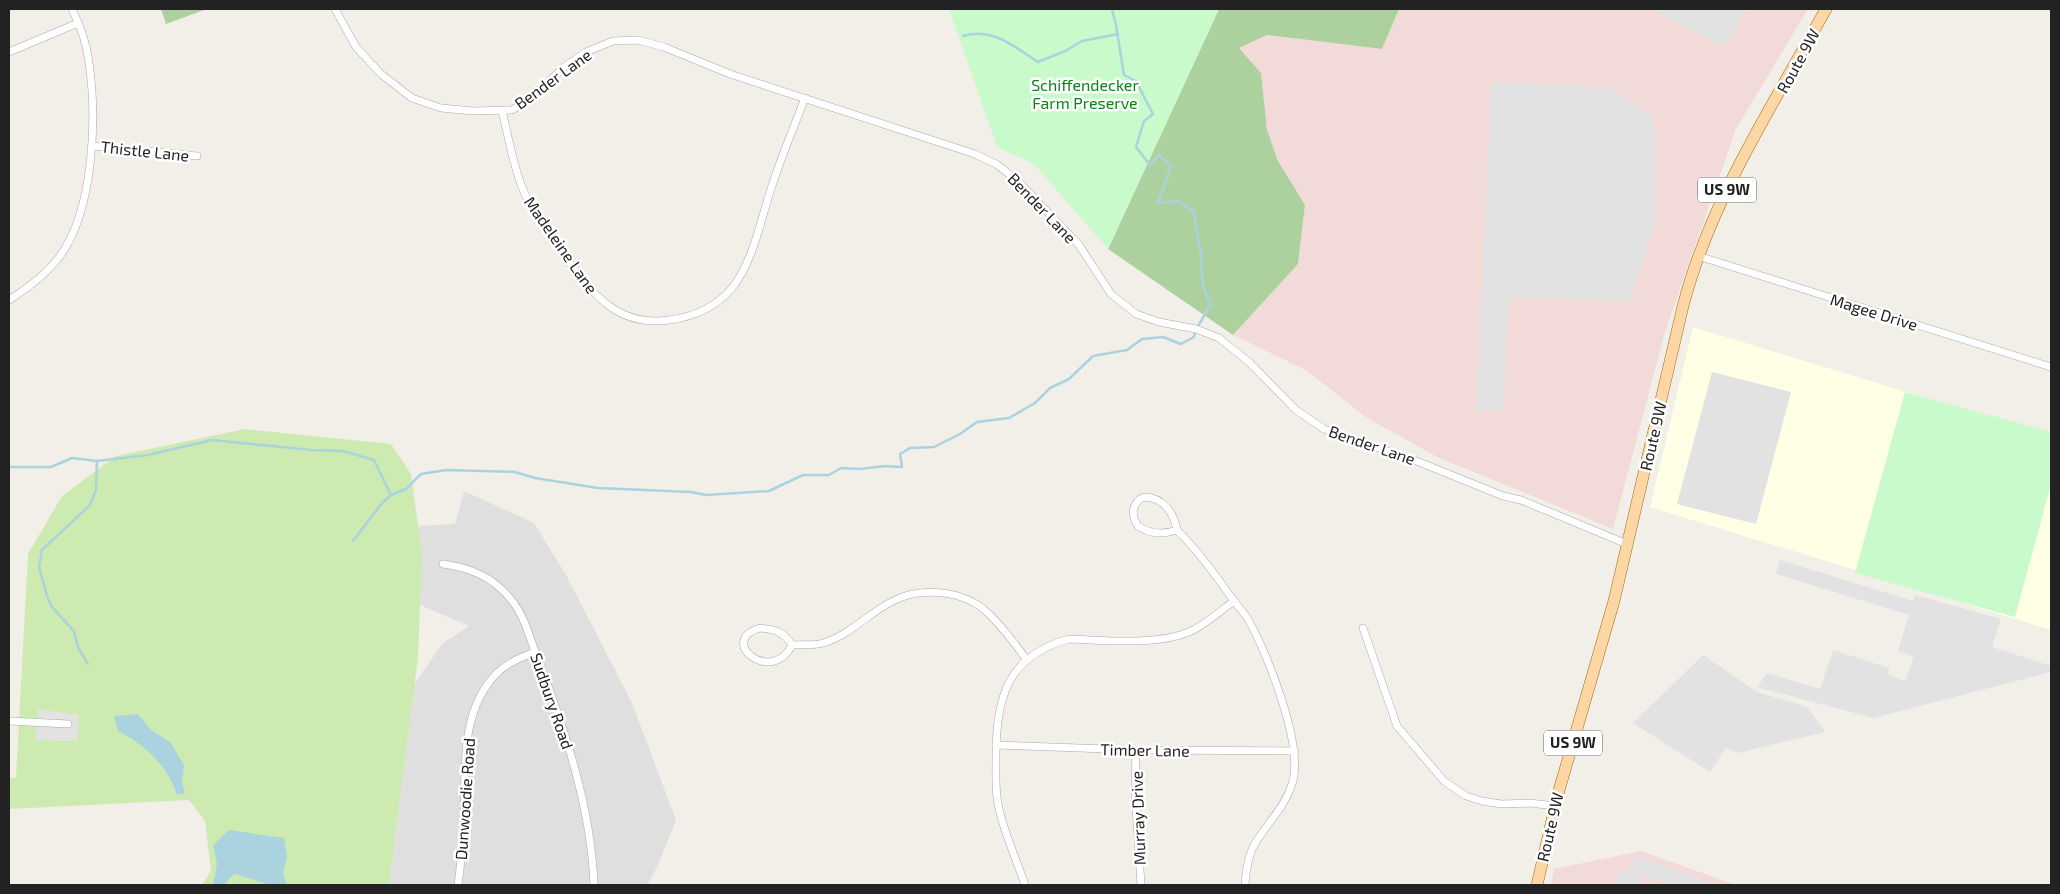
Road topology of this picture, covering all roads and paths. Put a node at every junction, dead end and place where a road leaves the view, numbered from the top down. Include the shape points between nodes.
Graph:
1 (72, 9) edge
2 (335, 9) edge
3 (1826, 9) edge
4 (78, 23) junction
5 (9, 52) edge
6 (804, 98) junction
7 (502, 112) junction
8 (92, 146) junction
9 (197, 156) dead end
10 (1698, 256) junction
11 (9, 300) edge
12 (2051, 367) edge
13 (1177, 530) junction
14 (1627, 544) junction
15 (442, 564) dead end
16 (1234, 601) junction
17 (1363, 628) dead end
18 (792, 645) junction
19 (535, 652) junction
20 (1027, 660) junction
21 (9, 721) edge
22 (68, 724) dead end
23 (996, 746) junction
24 (1136, 750) junction
25 (1294, 751) junction
26 (1555, 806) junction
27 (458, 885) edge
28 (594, 885) edge
29 (1025, 885) edge
30 (1141, 885) edge
31 (1245, 885) edge
32 (1537, 885) edge

1 - 4 street
2 - 7 street, Bender Lane via 363,55 405,94 425,104 451,110
3 - 10 main road, Route 9W / US 9W via 1735,173
4 - 5 street
4 - 8 street via 89,62
6 - 7 street, Bender Lane via 664,47 624,40 602,45 579,56 525,102
6 - 7 street, Madeleine Lane via 743,270 731,289 707,308 681,319 659,322 620,314 591,291 531,209
6 - 14 street, Bender Lane via 950,144 996,164 1011,174 1072,237 1111,294 1126,307 1143,317 1196,329 1219,338 1249,362 1296,410 1324,428 1521,500
8 - 9 street, Thistle Lane
8 - 11 street via 80,214 73,234 60,256 31,286
10 - 12 street, Magee Drive
10 - 14 main road, Route 9W / US 9W
13 - 13 street via 1166,534 1154,533 1138,526 1133,513 1138,500 1151,497 1163,503
13 - 16 street via 1195,548
14 - 26 main road, Route 9W / US 9W via 1608,623
15 - 19 street, Sudbury Road via 473,570 500,588 520,612
16 - 20 street via 1190,631 1176,636 1160,639 1069,639 1046,647
16 - 25 street via 1262,646 1288,722
17 - 26 street via 1397,726 1444,781 1466,796 1482,801
18 - 18 street via 783,657 762,661 748,655 743,641 753,630 767,628 782,633
18 - 20 street via 822,643 892,601 914,593 936,592 964,599 987,612
19 - 27 street, Dunwoodie Road via 511,662 499,672 482,693 474,710 464,774 464,824
19 - 28 street, Sudbury Road via 569,745 591,849
20 - 23 street via 1004,689 998,713
21 - 22 street
23 - 24 street, Timber Lane
23 - 29 street via 1000,812
24 - 25 street, Timber Lane
24 - 30 street, Murray Drive
25 - 31 street via 1296,769 1293,783 1286,800 1252,850
26 - 32 main road, Route 9W / US 9W

